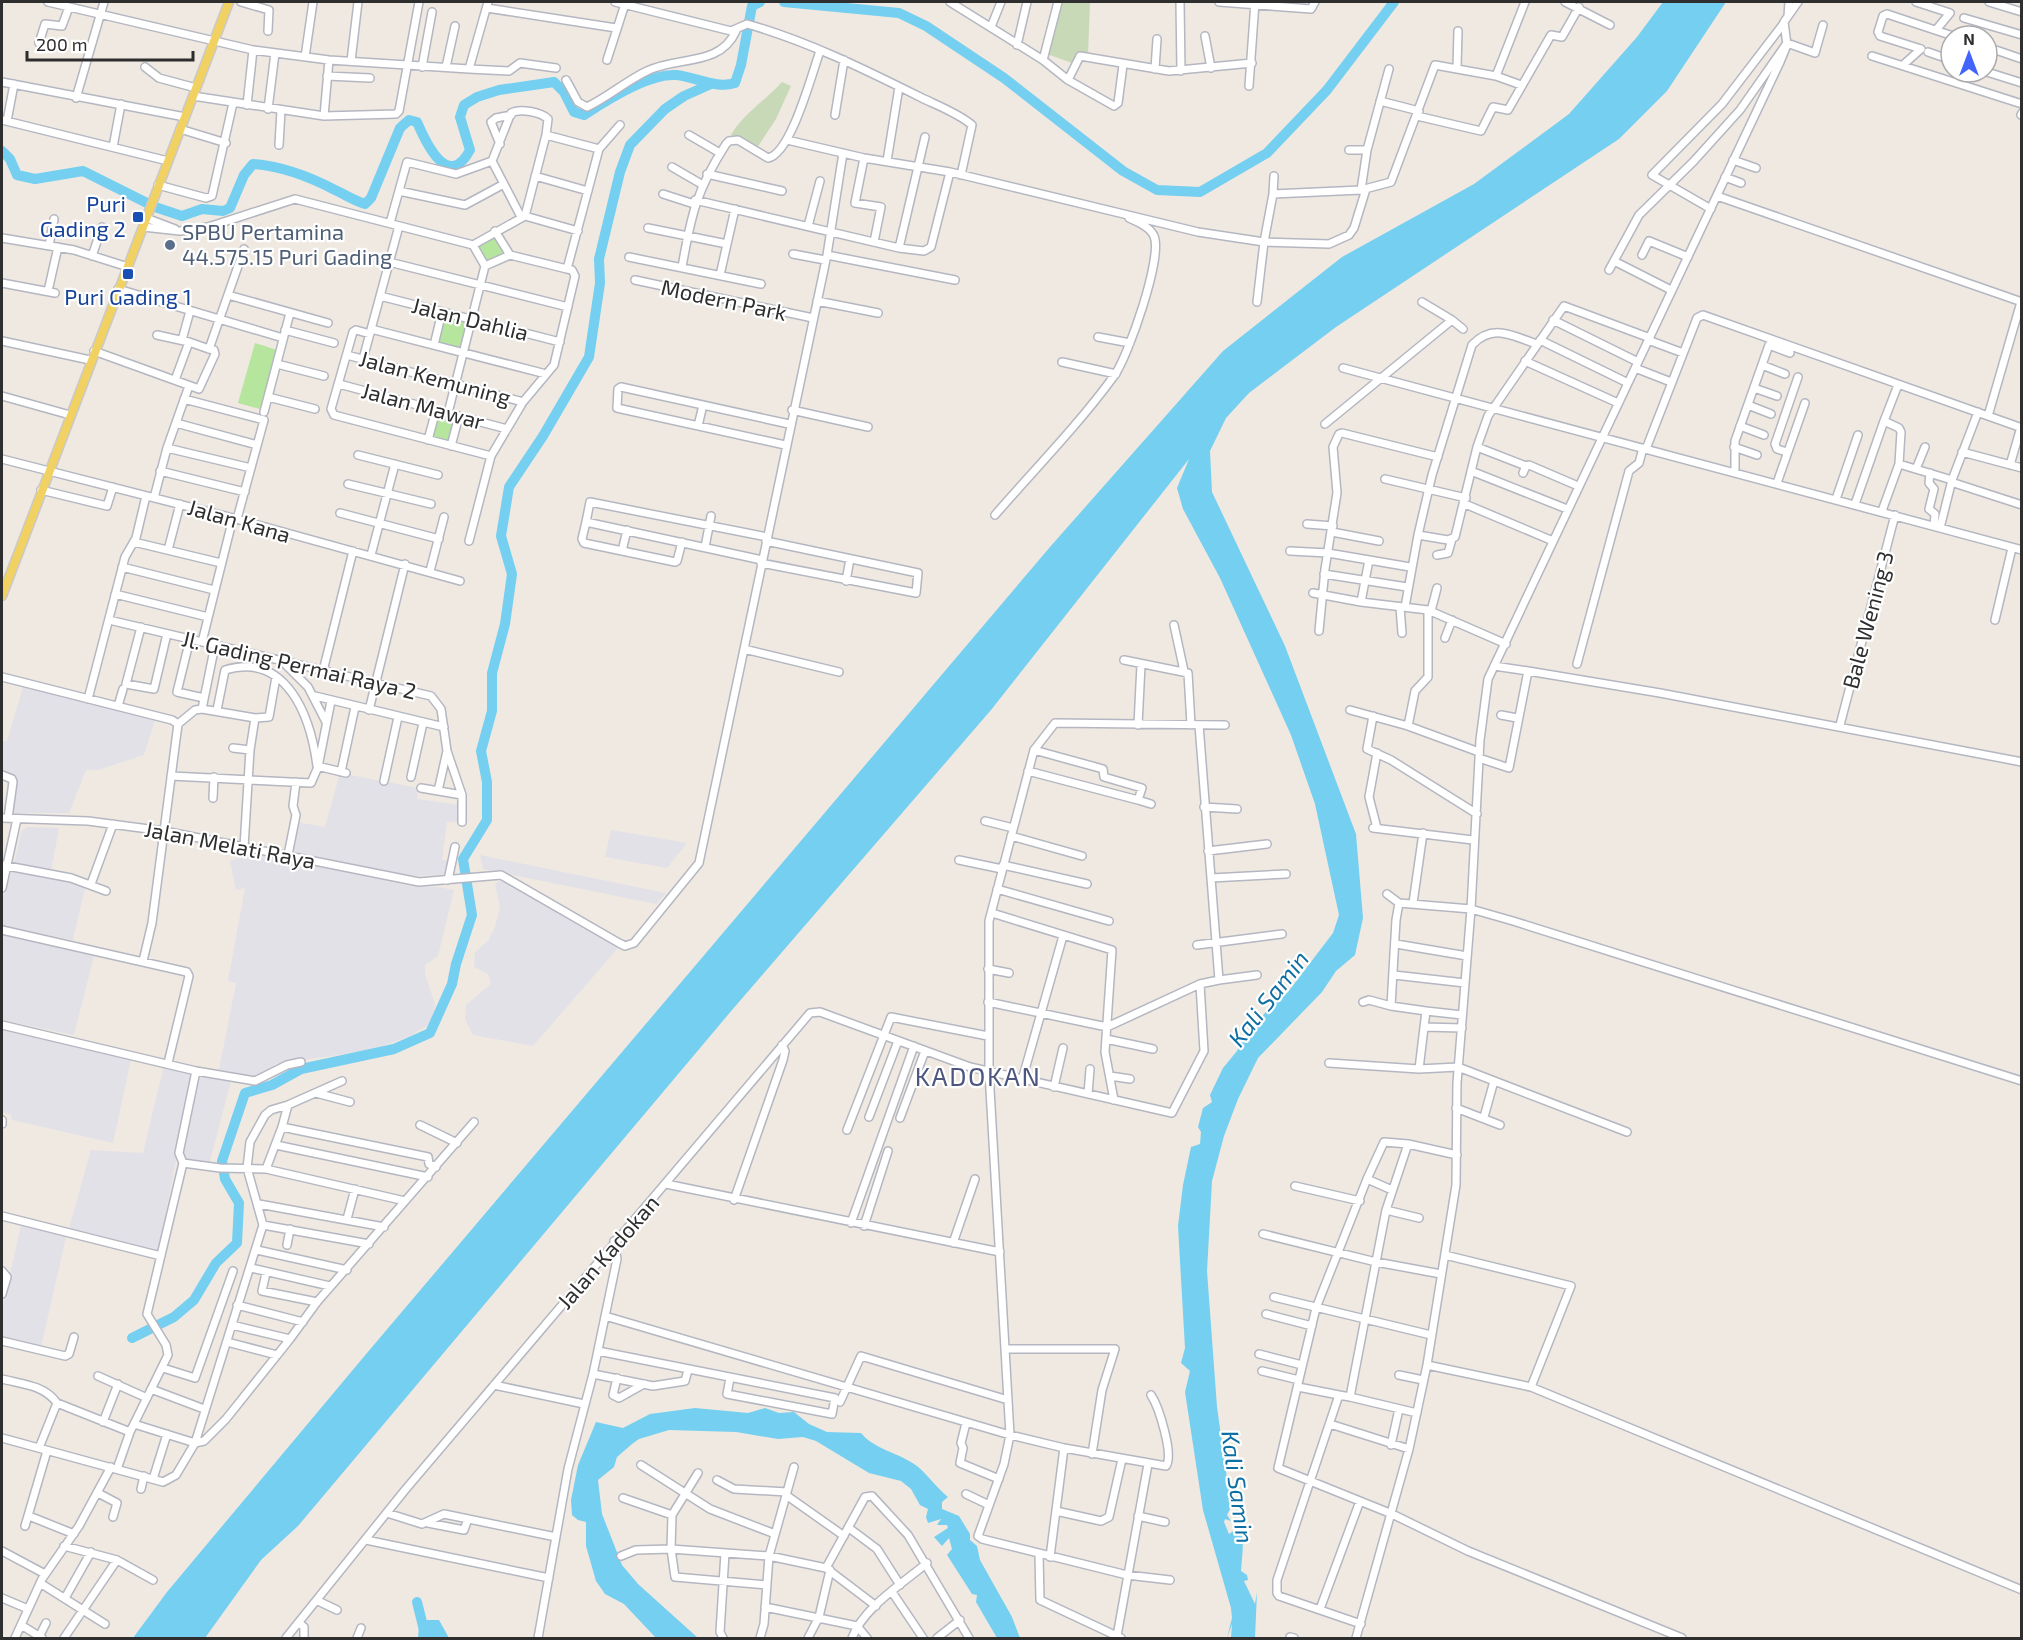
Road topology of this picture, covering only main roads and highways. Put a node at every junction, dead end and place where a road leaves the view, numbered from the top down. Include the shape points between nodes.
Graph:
1 (229, 2) edge
2 (2, 596) edge

1 - 2 main road

